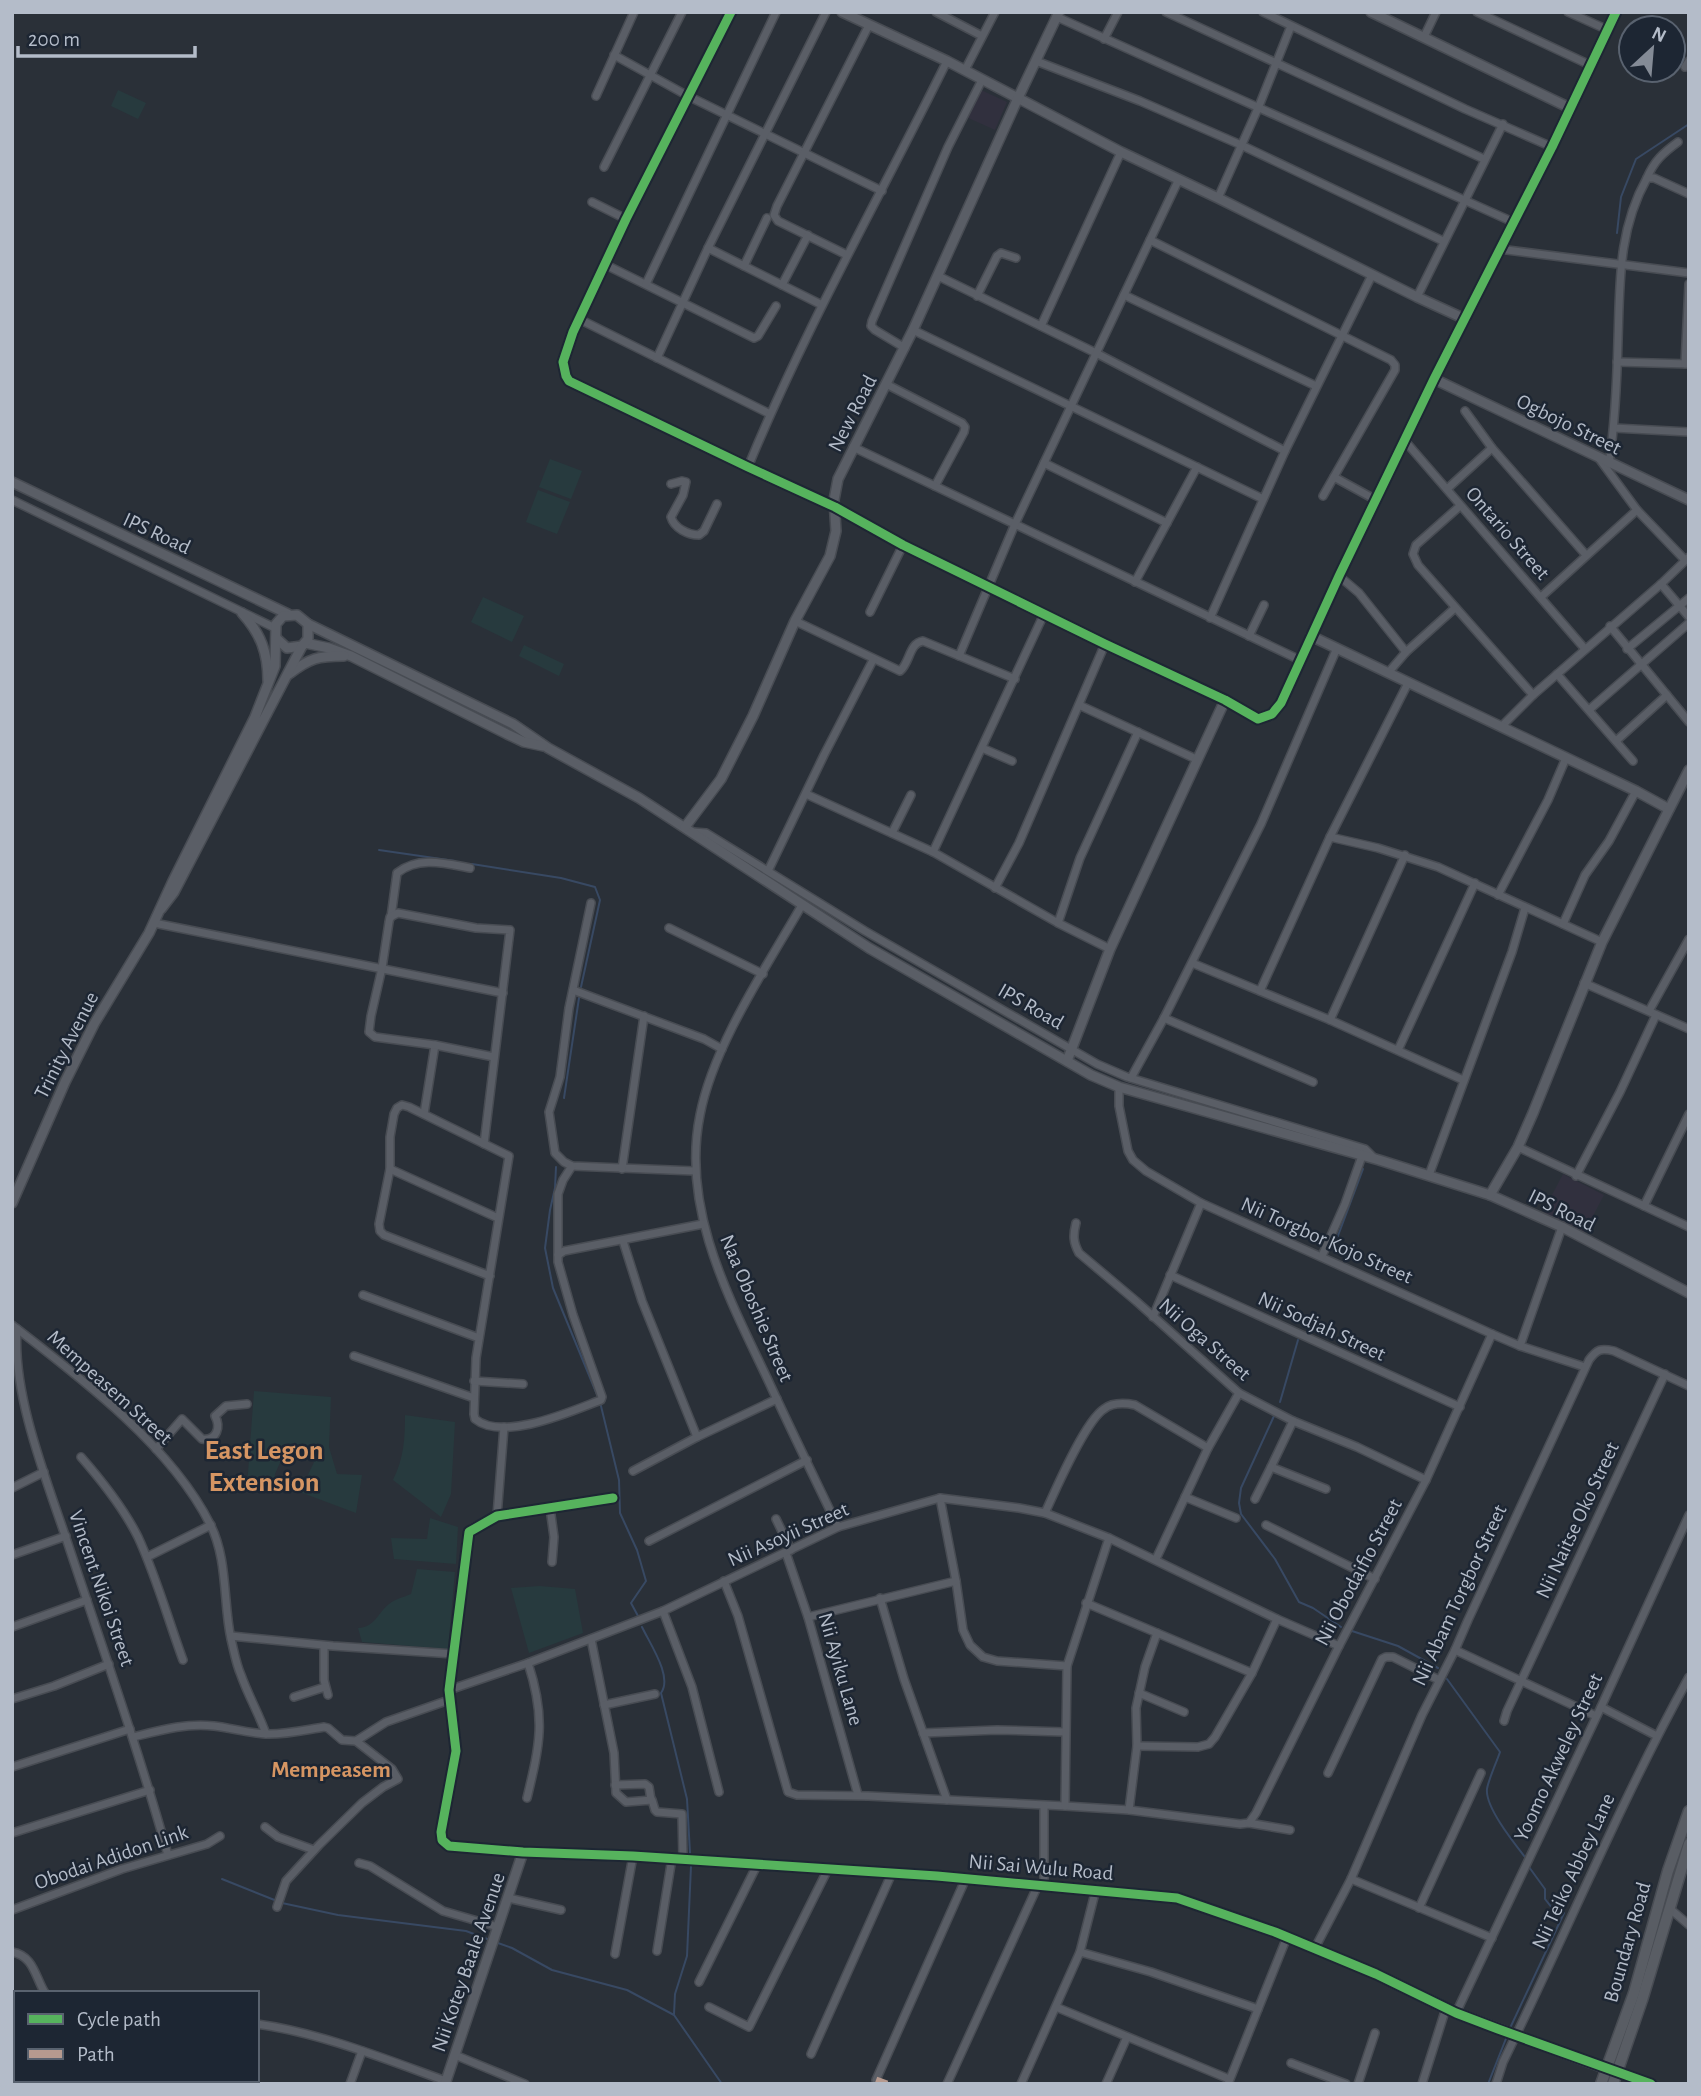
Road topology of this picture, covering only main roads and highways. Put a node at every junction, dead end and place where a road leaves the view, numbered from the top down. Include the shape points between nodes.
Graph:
1 (1689, 1811) edge
2 (1689, 1844) edge
3 (1687, 1857) edge
4 (1601, 2084) edge
5 (1614, 2084) edge

1 - 4 main road, Boundary Road
2 - 3 main road, Boundary Road
3 - 5 main road, Boundary Road

